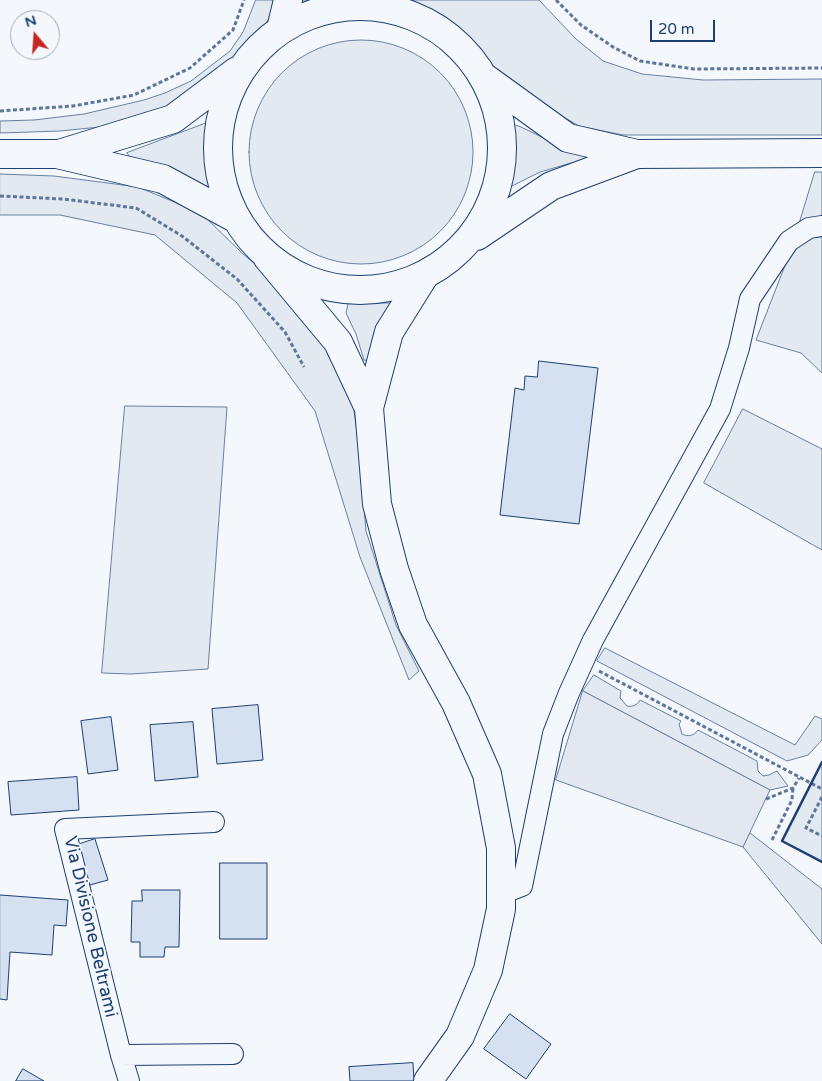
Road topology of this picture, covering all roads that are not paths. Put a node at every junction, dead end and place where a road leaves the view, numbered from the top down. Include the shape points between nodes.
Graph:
1 (288, 0) edge
2 (385, 5) edge
3 (281, 29) junction
4 (241, 68) junction
5 (485, 78) junction
6 (822, 153) edge
7 (0, 154) edge
8 (58, 154) junction
9 (637, 154) junction
10 (235, 218) junction
11 (822, 226) edge
12 (469, 241) junction
13 (268, 258) junction
14 (424, 276) junction
15 (369, 408) junction
16 (214, 822) dead end
17 (501, 894) junction
18 (233, 1054) dead end
19 (120, 1055) junction
20 (129, 1081) edge
21 (428, 1081) edge

1 - 3 main road
2 - 3 main road via 355,5 316,12
2 - 5 main road via 430,24 461,47
3 - 4 main road
4 - 8 main road via 173,119
4 - 10 main road via 224,104 217,142 220,182
5 - 9 main road via 568,138
5 - 12 main road via 500,118 502,162 492,204
6 - 9 main road
7 - 8 main road
8 - 10 main road via 164,179
9 - 12 main road via 552,186
10 - 13 main road
11 - 17 street via 809,228 789,241 750,300 720,409 593,640 568,693 553,734 522,886
12 - 14 main road via 448,261
13 - 14 main road via 303,280 343,290 384,289
13 - 15 main road via 338,342
14 - 15 main road via 389,332
15 - 17 main road via 378,504 394,569 413,625 456,703 487,774 502,848
16 - 19 street, Via Divisione Beltrami via 65,828
17 - 21 main road via 501,909 488,970 460,1036
18 - 19 street
19 - 20 street, Via Divisione Beltrami

